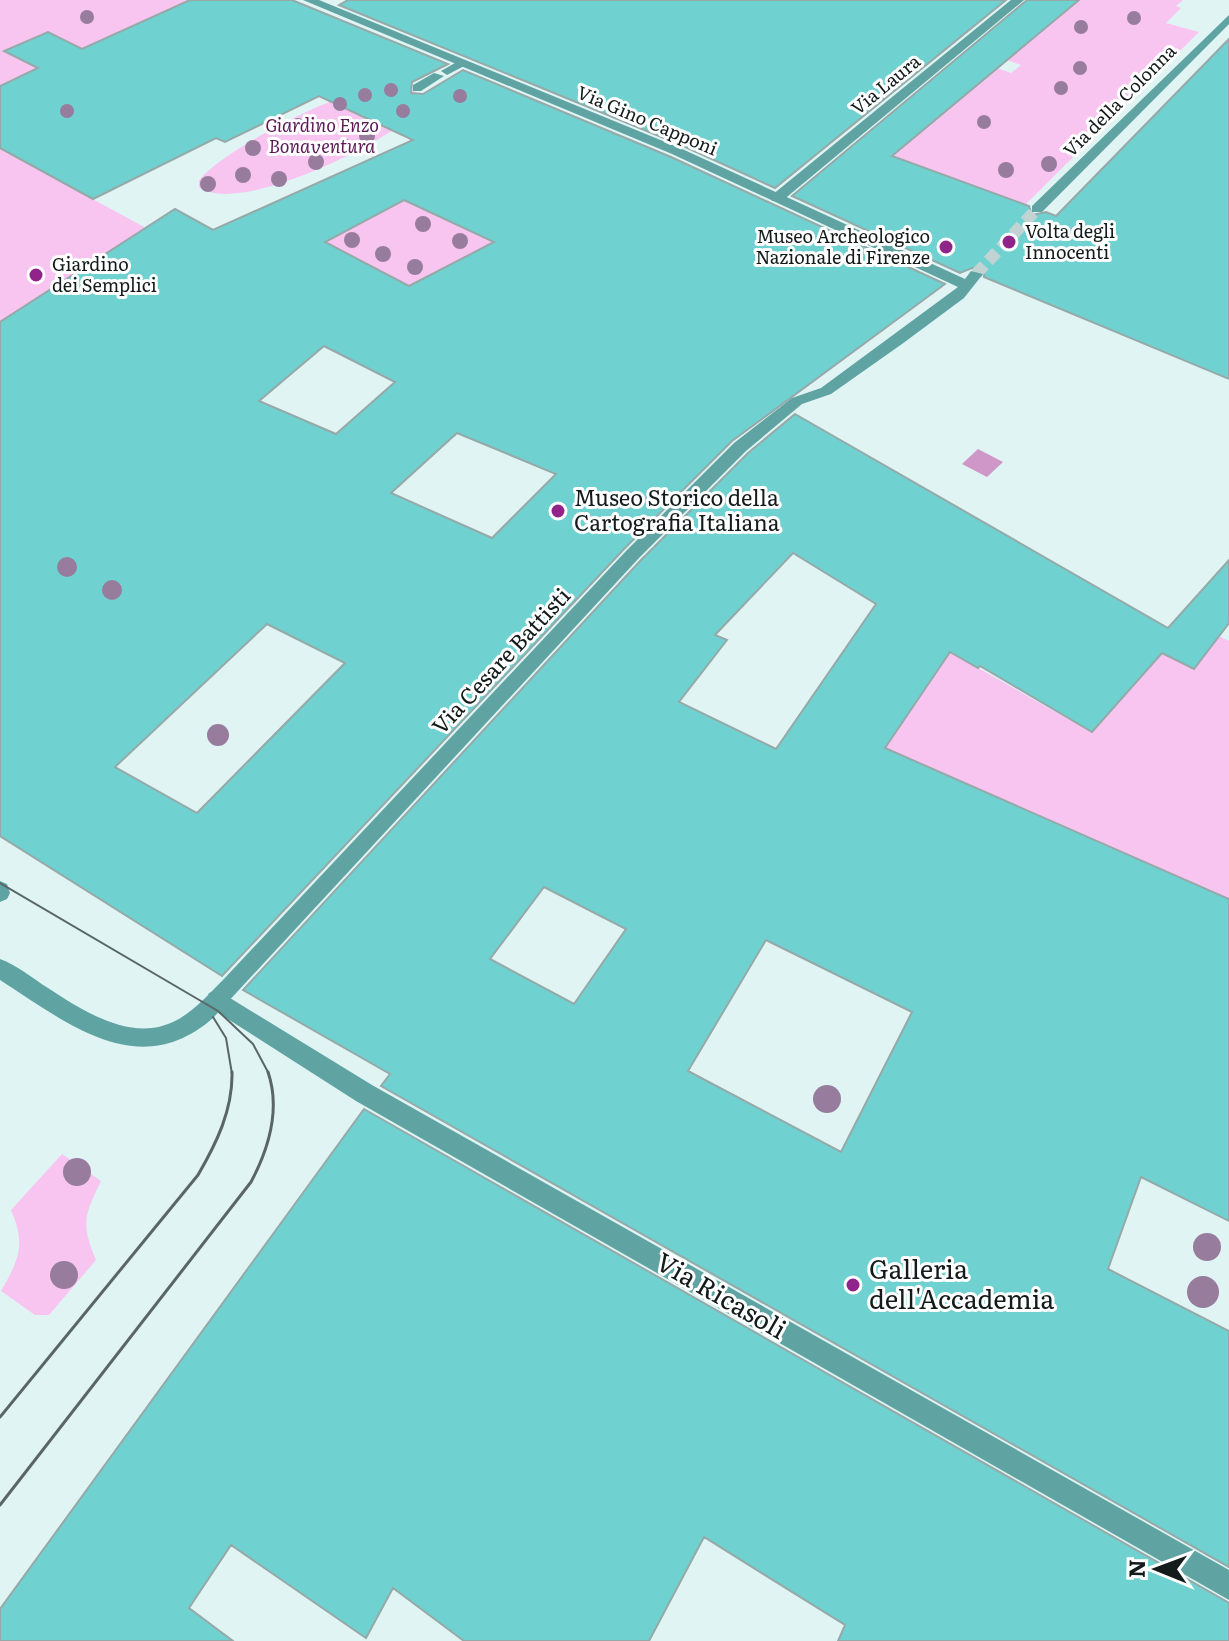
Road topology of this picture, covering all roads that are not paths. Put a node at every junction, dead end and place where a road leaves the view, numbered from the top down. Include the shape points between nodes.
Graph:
1 (309, 0) edge
2 (1018, 0) edge
3 (328, 3) edge
4 (1229, 18) edge
5 (462, 63) junction
6 (417, 88) dead end
7 (777, 198) junction
8 (1037, 209) tunnel mouth
9 (971, 280) joint
10 (0, 968) edge
11 (224, 994) junction
12 (1229, 1586) edge

1 - 3 street, Via Gino Capponi
2 - 7 street, Via Laura
3 - 5 street, Via Gino Capponi
4 - 8 street, Via della Colonna
5 - 6 street
5 - 7 street, Via Gino Capponi
7 - 9 street, Via Gino Capponi
9 - 11 street, Via Cesare Battisti via 959,295 826,391 797,401 758,431 671,516
10 - 11 street, Via Cesare Battisti via 94,1026 132,1039 177,1032
11 - 12 street, Via Ricasoli via 364,1093

